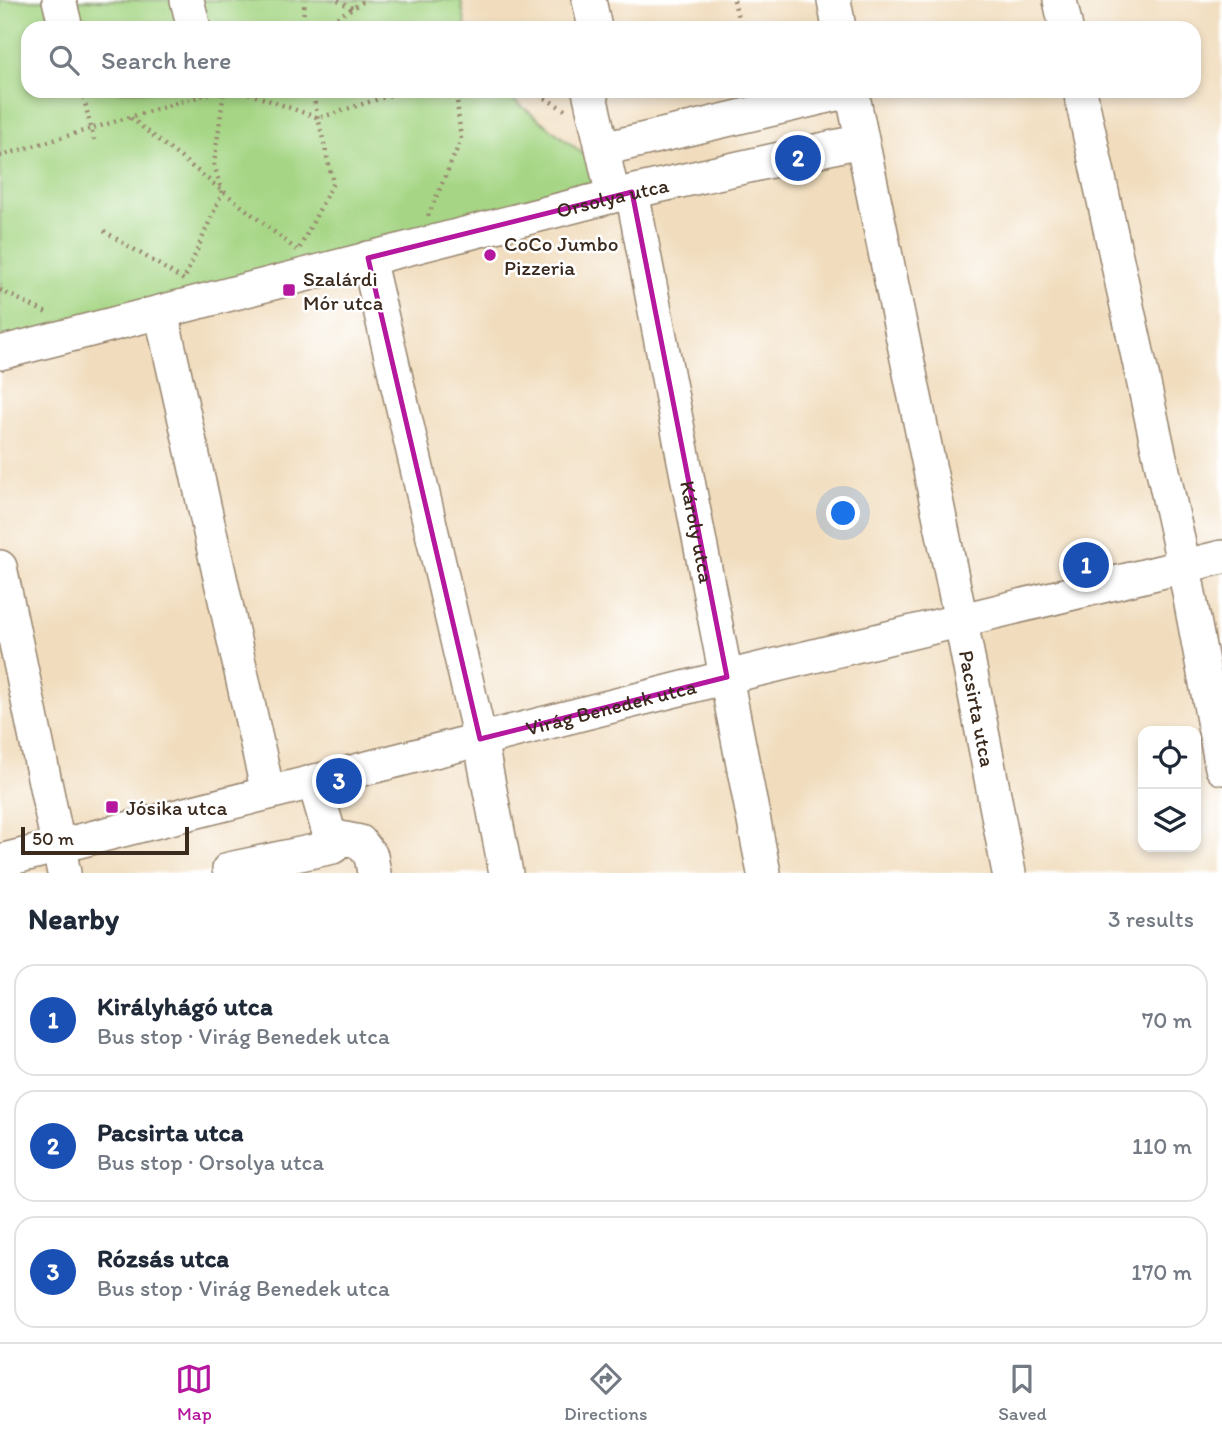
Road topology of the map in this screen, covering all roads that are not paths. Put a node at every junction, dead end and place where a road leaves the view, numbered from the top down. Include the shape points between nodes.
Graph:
1 (59, 0) edge
2 (187, 0) edge
3 (568, 0) edge
4 (589, 0) edge
5 (834, 0) edge
6 (1060, 0) edge
7 (64, 21) edge
8 (192, 21) edge
9 (572, 21) edge
10 (594, 21) edge
11 (838, 21) edge
12 (1064, 21) edge
13 (821, 98) edge
14 (852, 98) edge
15 (1082, 98) edge
16 (581, 102) edge
17 (861, 141) junction
18 (603, 149) junction
19 (622, 194) junction
20 (368, 258) junction
21 (161, 312) junction
22 (0, 353) edge
23 (1222, 557) edge
24 (0, 567) edge
25 (1184, 567) junction
26 (961, 621) junction
27 (727, 677) junction
28 (480, 739) junction
29 (1222, 768) edge
30 (314, 781) junction
31 (268, 793) junction
32 (330, 836) junction
33 (61, 860) edge
34 (0, 861) edge
35 (229, 869) dead end
36 (374, 873) edge
37 (506, 873) edge
38 (764, 873) edge
39 (1009, 873) edge

1 - 7 street
2 - 8 street
3 - 9 street
4 - 10 street
5 - 11 street
6 - 12 street
13 - 18 street
14 - 17 street, Pacsirta utca
15 - 25 street
16 - 18 street, Károly utca
17 - 19 street, Orsolya utca
17 - 26 street, Pacsirta utca
18 - 19 street, Károly utca
19 - 20 street, Orsolya utca
19 - 27 street, Károly utca
20 - 21 street, Orsolya utca
20 - 28 street
21 - 22 street, Orsolya utca
21 - 31 street
23 - 25 street, Virág Benedek utca
24 - 33 street
25 - 26 street, Virág Benedek utca
25 - 29 street
26 - 27 street, Virág Benedek utca
26 - 39 street, Pacsirta utca
27 - 28 street, Virág Benedek utca
27 - 38 street, Károly utca
28 - 30 street, Virág Benedek utca
28 - 37 street
30 - 31 street, Virág Benedek utca
30 - 32 street
31 - 33 street, Virág Benedek utca
32 - 35 street via 333,847
32 - 36 street via 360,842 371,856
33 - 34 street, Virág Benedek utca

